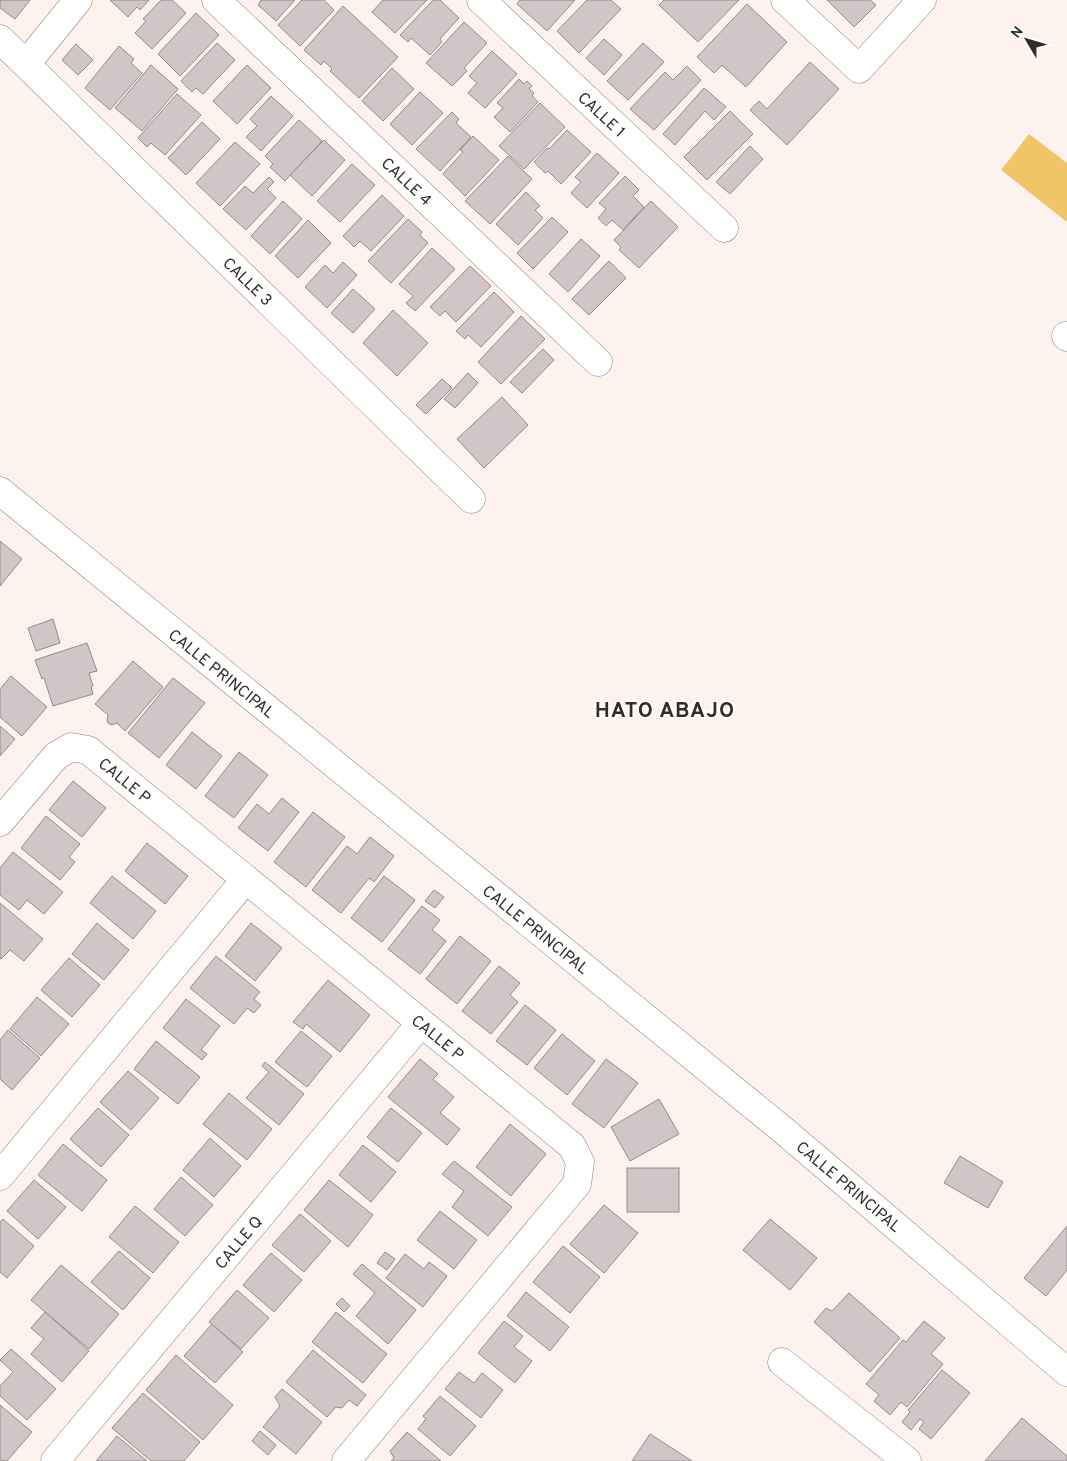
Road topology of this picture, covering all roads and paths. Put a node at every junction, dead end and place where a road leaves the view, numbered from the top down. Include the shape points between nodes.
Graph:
1 (78, 0) edge
2 (216, 0) edge
3 (481, 0) edge
4 (785, 0) edge
5 (922, 0) edge
6 (0, 39) edge
7 (26, 64) junction
8 (724, 228) dead end
9 (598, 362) dead end
10 (0, 491) edge
11 (471, 499) dead end
12 (0, 822) edge
13 (246, 879) junction
14 (421, 1023) junction
15 (0, 1176) edge
16 (782, 1362) dead end
17 (1067, 1372) edge
18 (55, 1461) edge
19 (346, 1461) edge
20 (907, 1461) edge

1 - 7 street
2 - 9 street, CALLE 4
3 - 8 street, CALLE 1
4 - 5 street via 859,69
6 - 7 street, CALLE 3
7 - 11 street, CALLE 3
10 - 17 street, CALLE PRINCIPAL via 783,1130
12 - 13 street, CALLE P via 56,756 71,747 88,750
13 - 14 street, CALLE P
13 - 15 street
14 - 18 street, CALLE Q
14 - 19 street, CALLE P via 572,1146 580,1162 577,1184
16 - 20 street

